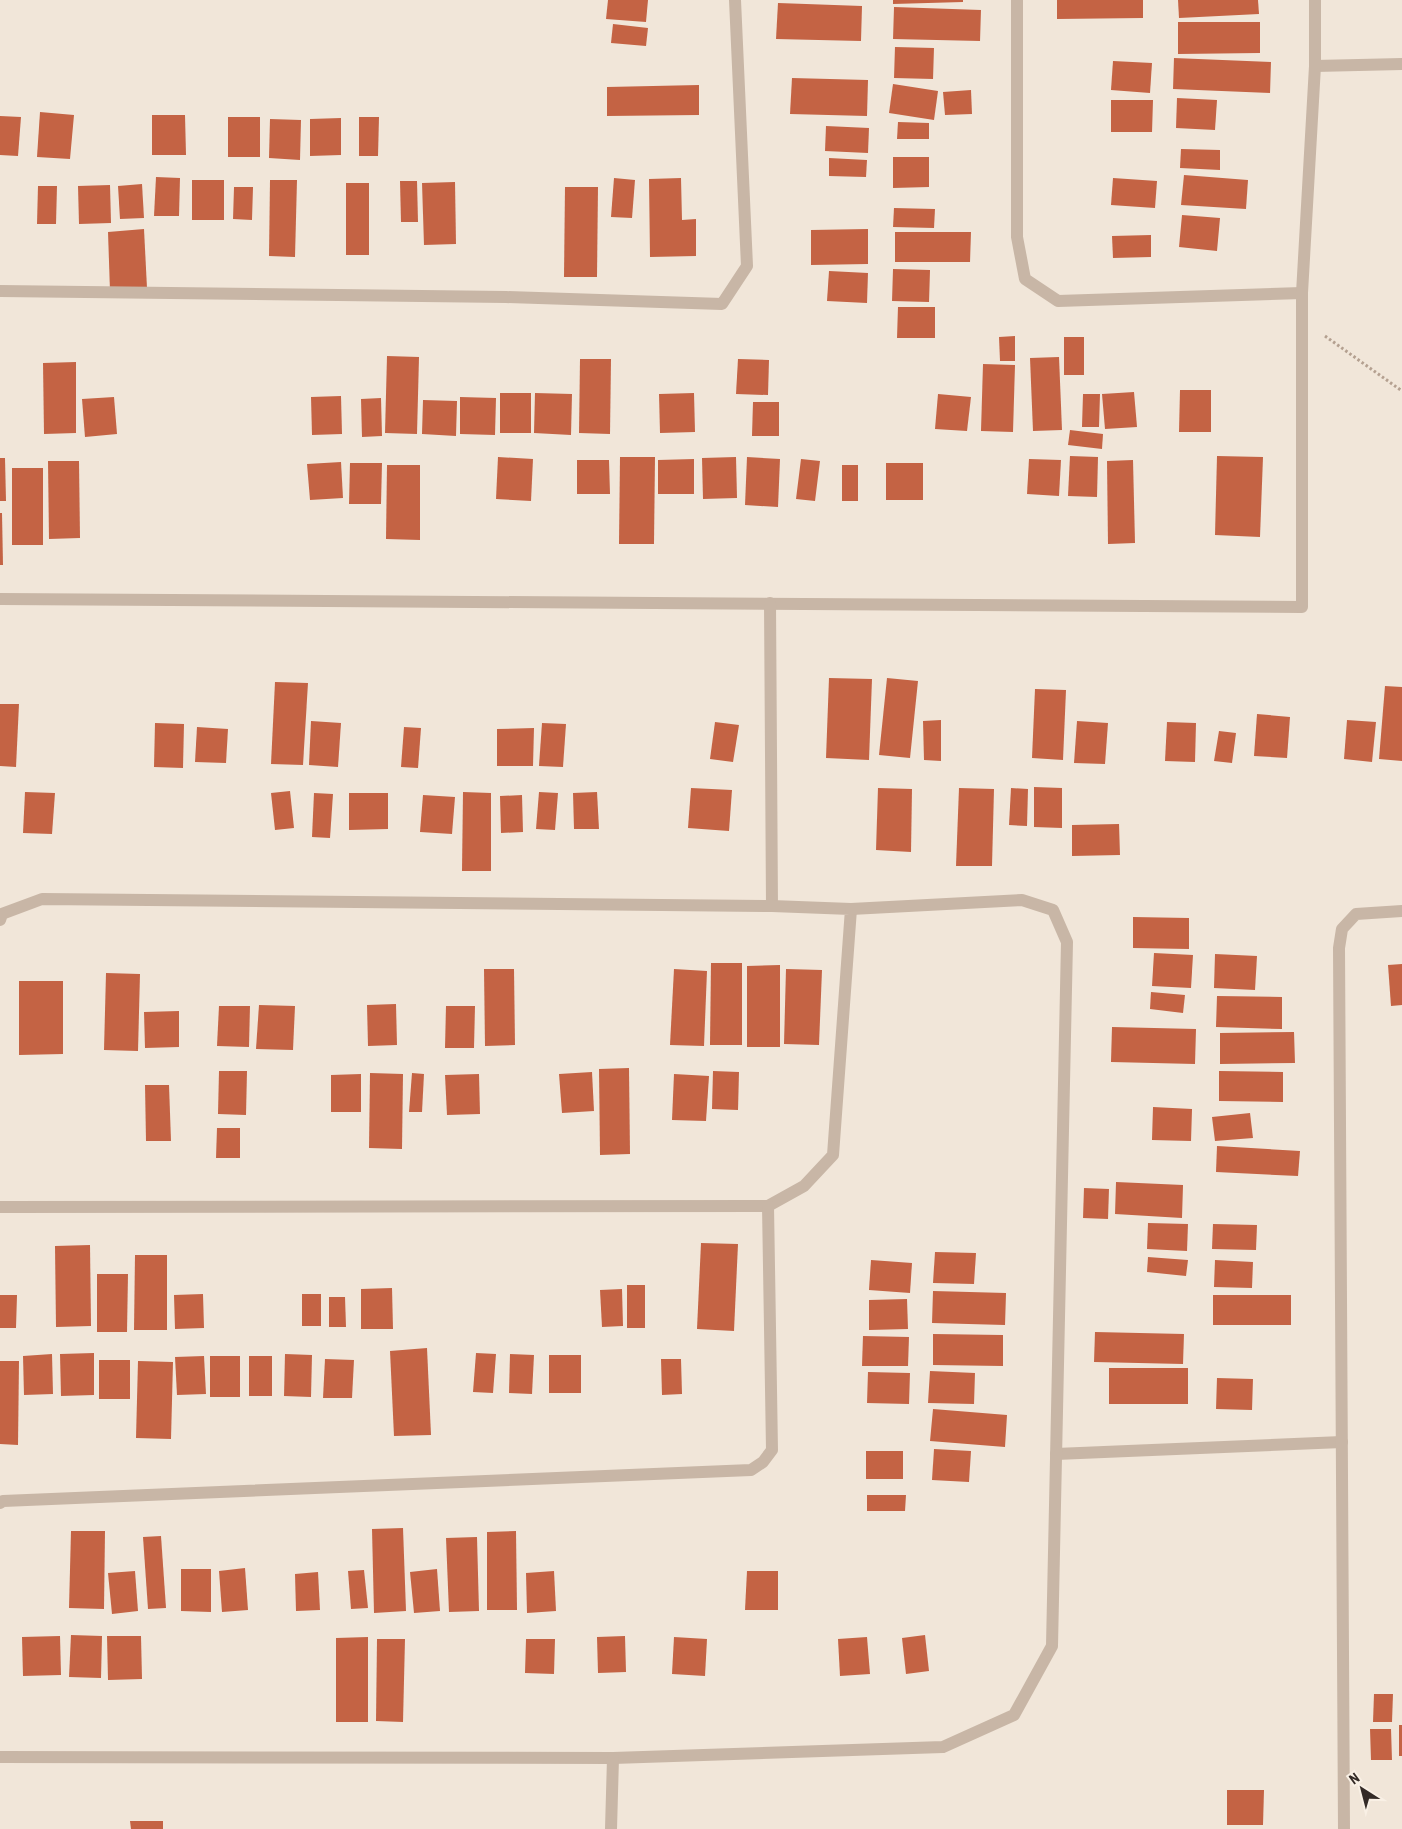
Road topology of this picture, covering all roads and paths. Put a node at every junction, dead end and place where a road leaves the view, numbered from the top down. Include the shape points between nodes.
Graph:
1 (735, 0) edge
2 (1017, 0) edge
3 (1315, 0) edge
4 (1402, 64) edge
5 (1316, 66) junction
6 (0, 291) edge
7 (1302, 293) junction
8 (1302, 319) junction
9 (1402, 391) edge
10 (0, 598) edge
11 (770, 603) junction
12 (772, 906) junction
13 (851, 909) junction
14 (1402, 911) edge
15 (0, 920) edge
16 (768, 1206) junction
17 (0, 1207) edge
18 (1342, 1442) junction
19 (1056, 1454) junction
20 (0, 1503) edge
21 (0, 1757) edge
22 (613, 1758) junction
23 (611, 1829) edge
24 (1344, 1829) edge

1 - 6 street via 747,266 722,304 506,296
2 - 7 street via 1017,237 1025,279 1058,301
3 - 5 street
4 - 5 street
5 - 7 street
7 - 8 street
8 - 9 path
8 - 11 street via 1302,607
10 - 11 street
11 - 12 street
12 - 13 street
12 - 15 street via 42,899 2,914
13 - 16 street via 834,1155 804,1186
13 - 19 street via 1022,900 1053,910 1067,942
14 - 18 street via 1356,914 1342,929 1339,948
16 - 17 street
16 - 20 street via 772,1450 764,1462 751,1470
18 - 19 street
18 - 24 street
19 - 22 street via 1052,1646 1014,1714 943,1747
21 - 22 street
22 - 23 street

